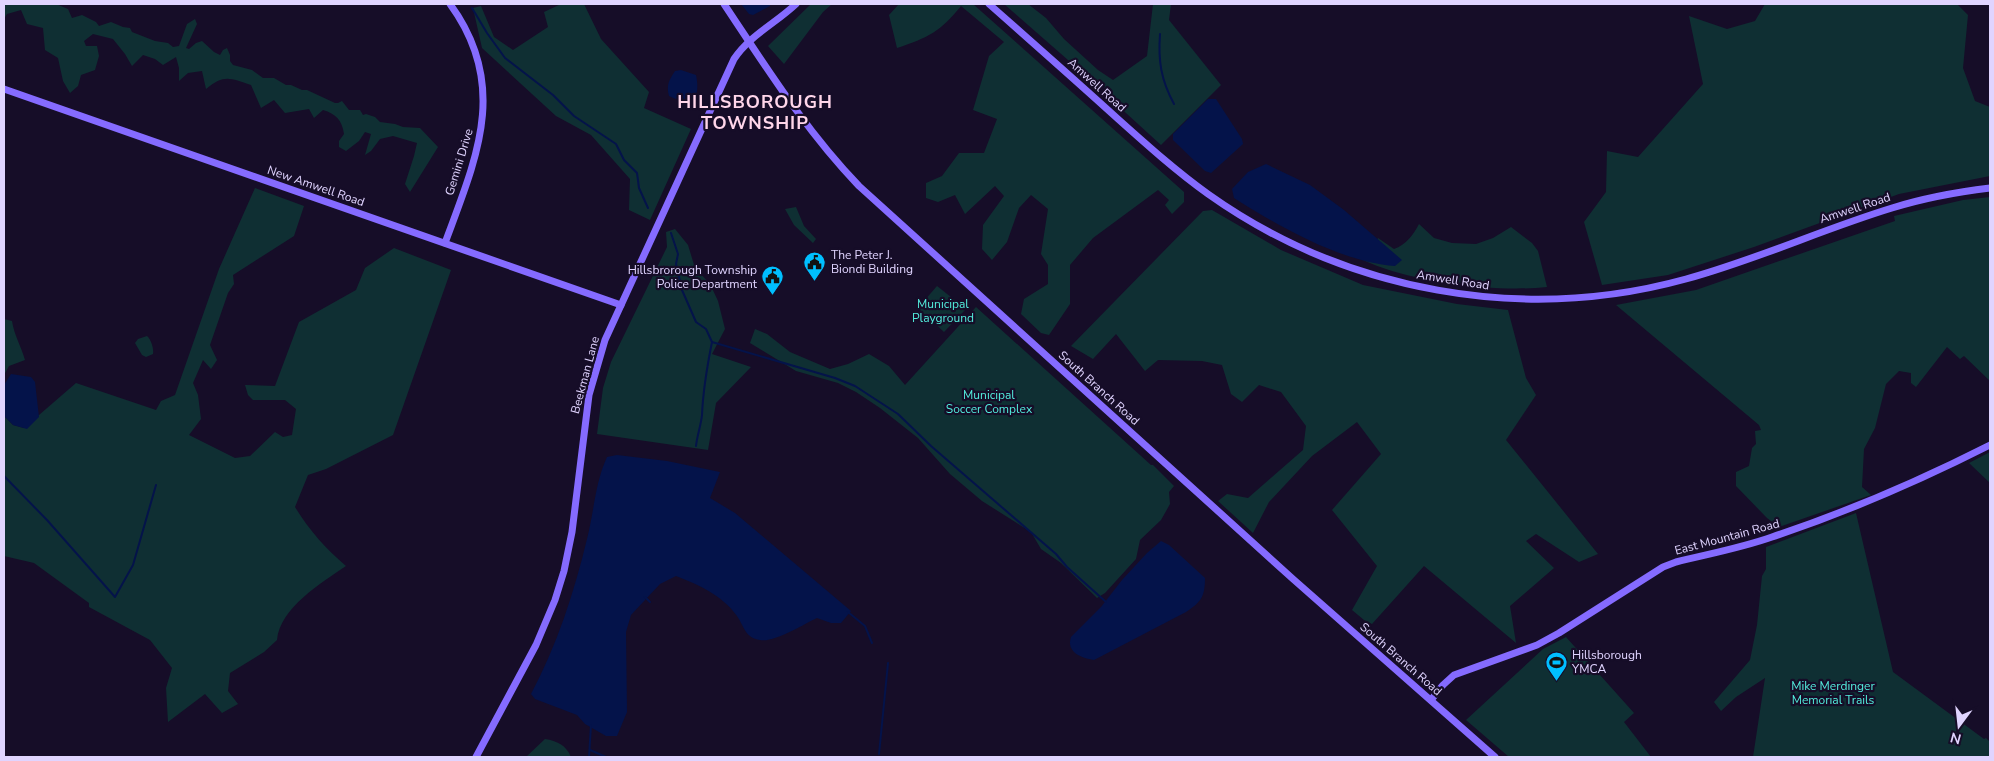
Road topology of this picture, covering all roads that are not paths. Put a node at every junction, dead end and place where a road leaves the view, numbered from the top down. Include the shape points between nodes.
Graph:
1 (450, 4) edge
2 (724, 4) edge
3 (796, 4) edge
4 (989, 4) edge
5 (748, 41) junction
6 (4, 89) edge
7 (1990, 188) edge
8 (445, 243) junction
9 (621, 305) junction
10 (1990, 446) edge
11 (1431, 700) junction
12 (476, 757) edge
13 (1495, 757) edge

1 - 8 street, Gemini Drive via 476,54 482,82 483,114 478,147
2 - 5 street, South Branch Road
3 - 5 street, Beekman Lane
4 - 7 street, Amwell Road via 1171,165 1236,213 1275,235 1348,267 1405,284 1452,293 1546,299 1584,298 1639,290 1689,278 1894,207
5 - 9 street, Beekman Lane via 734,59
5 - 11 street, South Branch Road via 811,131 859,186
6 - 8 street, New Amwell Road
8 - 9 street, New Amwell Road
9 - 12 street, Beekman Lane via 599,357 589,395 572,532 555,600 532,652
10 - 11 street, East Mountain Road via 1831,516 1756,542 1663,567 1559,634 1454,675
11 - 13 street, South Branch Road

